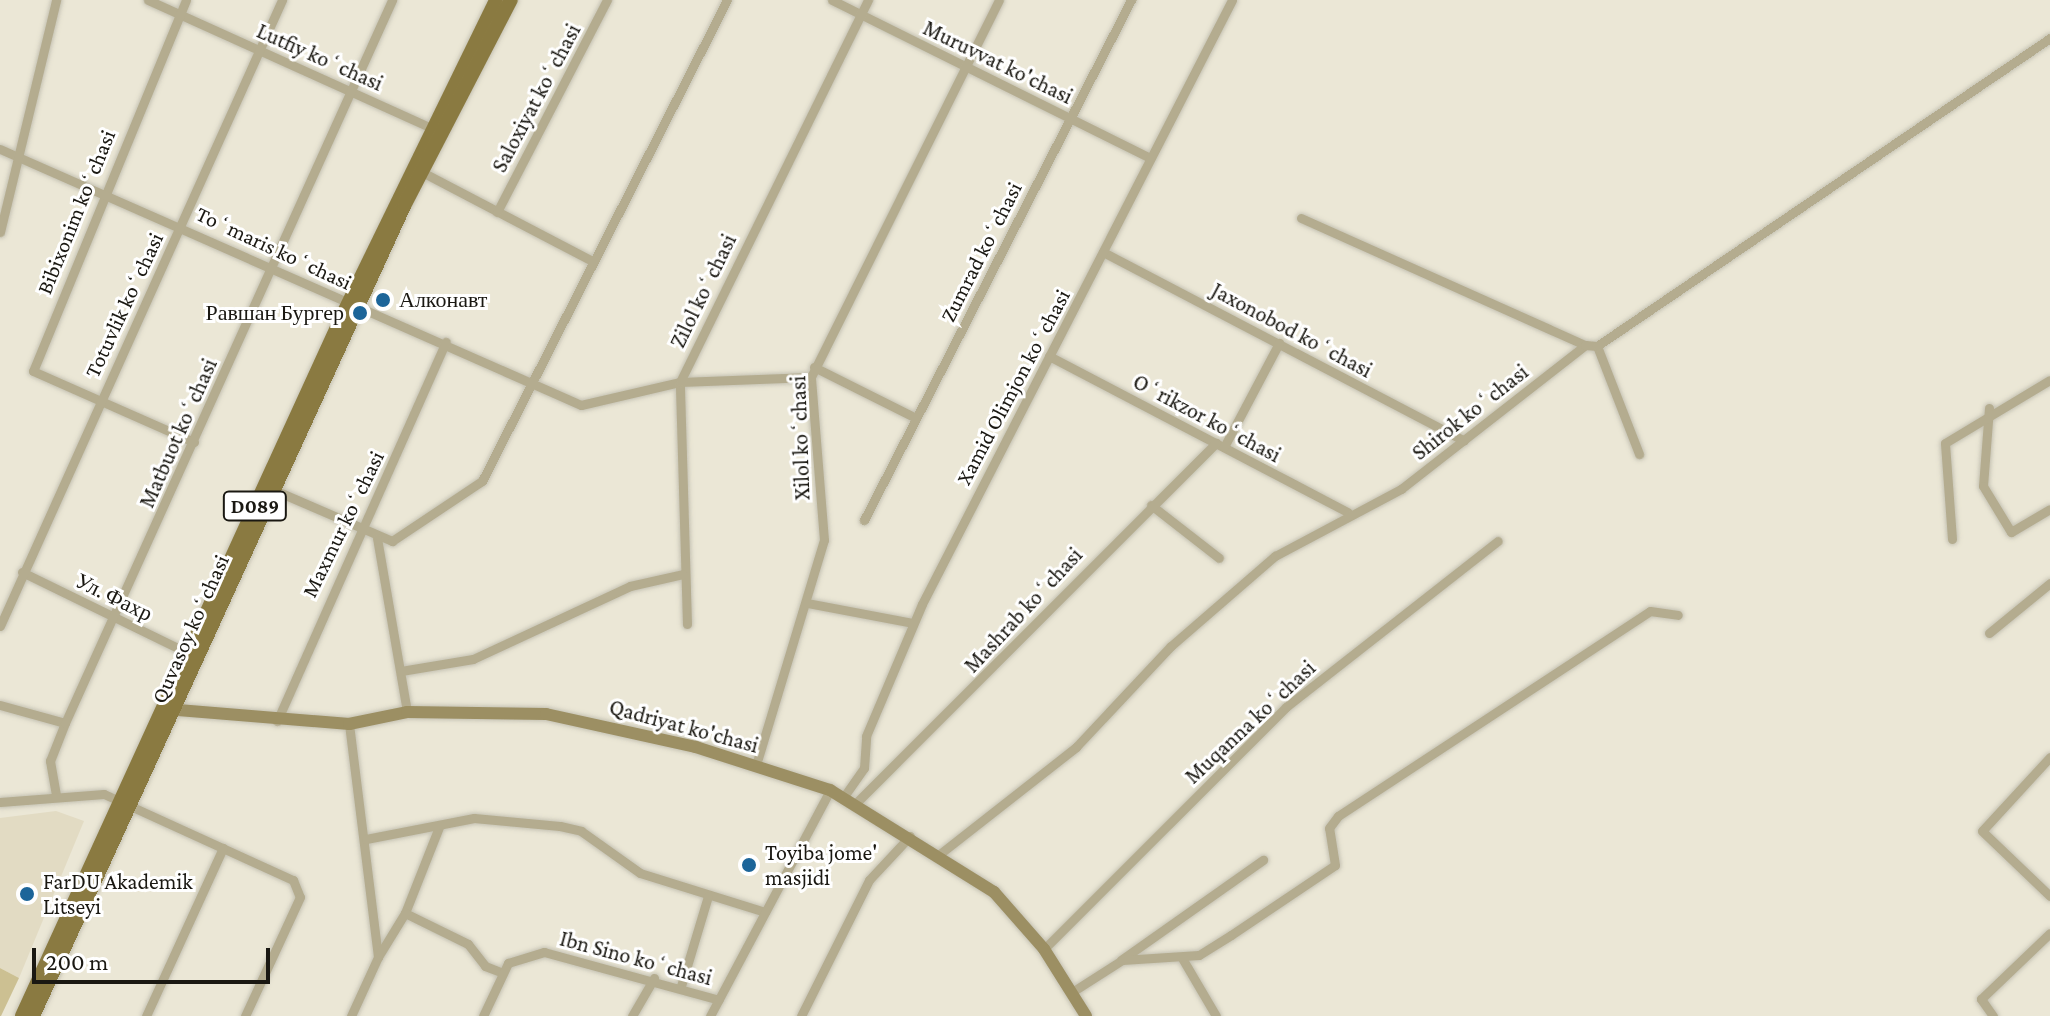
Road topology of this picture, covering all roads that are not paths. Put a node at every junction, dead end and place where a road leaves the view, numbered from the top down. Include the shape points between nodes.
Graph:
1 (56, 0) edge
2 (148, 0) edge
3 (186, 0) edge
4 (282, 0) edge
5 (392, 0) edge
6 (496, 0) edge
7 (511, 0) edge
8 (607, 0) edge
9 (727, 0) edge
10 (832, 0) edge
11 (868, 0) edge
12 (999, 0) edge
13 (1131, 0) edge
14 (1232, 0) edge
15 (179, 14) junction
16 (861, 14) junction
17 (2050, 38) edge
18 (261, 49) junction
19 (965, 66) junction
20 (352, 90) junction
21 (1070, 118) junction
22 (432, 128) junction
23 (0, 149) edge
24 (17, 155) junction
25 (1148, 157) junction
26 (420, 176) junction
27 (102, 190) junction
28 (497, 212) junction
29 (1301, 218) dead end
30 (181, 225) junction
31 (0, 232) edge
32 (1103, 252) junction
33 (590, 260) junction
34 (272, 267) junction
35 (353, 304) junction
36 (446, 342) junction
37 (1279, 343) junction
38 (1585, 345) junction
39 (1597, 346) junction
40 (1049, 356) junction
41 (813, 372) junction
42 (2050, 380) edge
43 (536, 381) junction
44 (680, 382) junction
45 (100, 400) junction
46 (1989, 408) dead end
47 (916, 418) junction
48 (1984, 421) junction
49 (1464, 441) junction
50 (194, 442) junction
51 (1220, 445) junction
52 (1639, 454) dead end
53 (276, 487) junction
54 (1151, 505) junction
55 (2050, 509) edge
56 (1348, 512) junction
57 (864, 520) dead end
58 (361, 529) junction
59 (377, 538) junction
60 (1952, 539) dead end
61 (1498, 541) dead end
62 (1219, 558) dead end
63 (22, 572) junction
64 (683, 574) junction
65 (2050, 583) edge
66 (807, 603) junction
67 (1678, 615) dead end
68 (116, 617) junction
69 (913, 623) junction
70 (687, 624) dead end
71 (0, 626) edge
72 (1989, 633) dead end
73 (190, 654) junction
74 (401, 671) junction
75 (0, 705) edge
76 (178, 710) junction
77 (407, 712) junction
78 (65, 723) junction
79 (277, 723) junction
80 (349, 724) junction
81 (2050, 757) edge
82 (756, 765) junction
83 (830, 790) junction
84 (56, 795) junction
85 (851, 798) junction
86 (0, 802) edge
87 (127, 808) junction
88 (439, 827) junction
89 (912, 834) junction
90 (366, 839) junction
91 (223, 848) junction
92 (941, 853) junction
93 (1263, 860) dead end
94 (708, 896) junction
95 (2050, 896) edge
96 (765, 912) junction
97 (405, 913) junction
98 (2050, 933) edge
99 (1044, 949) junction
100 (378, 957) junction
101 (1182, 958) junction
102 (1119, 962) junction
103 (501, 972) junction
104 (654, 978) junction
105 (681, 986) junction
106 (1072, 992) junction
107 (719, 1000) junction
108 (22, 1016) edge
109 (33, 1016) edge
110 (146, 1016) edge
111 (245, 1016) edge
112 (351, 1016) edge
113 (483, 1016) edge
114 (632, 1016) edge
115 (710, 1016) edge
116 (801, 1016) edge
117 (1086, 1016) edge
118 (1216, 1016) edge
119 (1993, 1016) edge

1 - 24 street
2 - 15 street, Lutfiy koʻchasi
3 - 15 street, Bibixonim koʻchasi
4 - 18 street, Totuvlik koʻchasi
5 - 20 street, Matbuot koʻchasi
6 - 22 main road, Quvasoy koʻchasi / D089
7 - 26 main road, Quvasoy koʻchasi / D089
8 - 28 street, Saloxiyat koʻchasi
9 - 33 street
10 - 16 street, Muruvvat ko'chasi
11 - 16 street, Zilol koʻchasi
12 - 19 street, Xilol koʻchasi
13 - 21 street, Zumrad koʻchasi
14 - 25 street, Xamid Olimjon koʻchasi
15 - 18 street, Lutfiy koʻchasi
15 - 27 street, Bibixonim koʻchasi
16 - 19 street, Muruvvat ko'chasi
16 - 44 street, Zilol koʻchasi
17 - 39 street
18 - 20 street, Lutfiy koʻchasi
18 - 30 street, Totuvlik koʻchasi
19 - 21 street, Muruvvat ko'chasi
19 - 41 street, Xilol koʻchasi
20 - 22 street, Lutfiy koʻchasi
20 - 34 street, Matbuot koʻchasi
21 - 25 street, Muruvvat ko'chasi
21 - 47 street, Zumrad koʻchasi
22 - 35 main road, Quvasoy koʻchasi / D089
23 - 24 street, Toʻmaris koʻchasi
24 - 27 street, Toʻmaris koʻchasi
24 - 31 street
25 - 32 street, Xamid Olimjon koʻchasi
26 - 28 street
26 - 35 main road, Quvasoy koʻchasi / D089
27 - 30 street, Toʻmaris koʻchasi
27 - 45 street, Bibixonim koʻchasi via 33,371
28 - 33 street
29 - 38 street
30 - 34 street, Toʻmaris koʻchasi
30 - 45 street, Totuvlik koʻchasi
32 - 37 street, Jaxonobod koʻchasi
32 - 40 street, Xamid Olimjon koʻchasi
33 - 43 street
34 - 35 street, Toʻmaris koʻchasi
34 - 50 street, Matbuot koʻchasi
35 - 36 street, Toʻmaris koʻchasi
35 - 53 main road, Quvasoy koʻchasi / D089
35 - 73 main road, Quvasoy koʻchasi / D089
36 - 43 street, Toʻmaris koʻchasi
36 - 58 street, Maxmur koʻchasi
37 - 49 street, Jaxonobod koʻchasi
37 - 51 street, Mashrab koʻchasi
38 - 39 street
38 - 49 street, Shirok koʻchasi
39 - 52 street
40 - 51 street, Oʻrikzor koʻchasi
40 - 69 street, Xamid Olimjon koʻchasi
41 - 44 street, Toʻmaris koʻchasi
41 - 47 street
41 - 66 street, Xilol koʻchasi via 824,540
42 - 48 street
43 - 44 street, Toʻmaris koʻchasi via 581,405
43 - 59 street via 482,481 404,536
44 - 64 street, Zilol koʻchasi
45 - 50 street
45 - 63 street, Totuvlik koʻchasi
46 - 48 street
47 - 57 street, Zumrad koʻchasi
48 - 55 street via 1983,486 2011,532
48 - 60 street via 1945,443
49 - 56 street, Shirok koʻchasi via 1401,489
50 - 68 street, Matbuot koʻchasi
51 - 54 street, Mashrab koʻchasi
51 - 56 street, Oʻrikzor koʻchasi
53 - 58 street
53 - 76 main road, Quvasoy koʻchasi / D089
54 - 62 street
54 - 85 street, Mashrab koʻchasi
56 - 92 street, Shirok koʻchasi via 1245,581 1171,646 1076,747
58 - 59 street
58 - 79 street, Maxmur koʻchasi
59 - 74 street
61 - 99 street, Muqanna koʻchasi via 1286,707
63 - 68 street, Ул. Фахр
63 - 71 street, Totuvlik koʻchasi
64 - 70 street, Zilol koʻchasi
64 - 74 street via 630,586 473,659
65 - 72 street
66 - 69 street
66 - 82 street, Xilol koʻchasi
67 - 101 street via 1650,611 1338,816 1329,828 1335,865 1199,955
68 - 73 street, Ул. Фахр
68 - 78 street, Matbuot koʻchasi
69 - 85 street, Xamid Olimjon koʻchasi via 866,736 864,768
73 - 87 main road, Quvasoy koʻchasi / D089
74 - 77 street
75 - 78 street
76 - 79 street, Qadriyat ko'chasi
76 - 87 main road, Quvasoy koʻchasi / D089
77 - 80 street, Qadriyat ko'chasi
77 - 82 street, Qadriyat ko'chasi via 546,714
78 - 84 street, Matbuot koʻchasi via 50,761
79 - 80 street, Qadriyat ko'chasi
80 - 90 street
81 - 95 street via 1982,831
82 - 83 street, Qadriyat ko'chasi
83 - 85 street, Qadriyat ko'chasi
83 - 96 street
84 - 86 street
84 - 87 street via 95,792
85 - 89 street, Qadriyat ko'chasi
87 - 91 street
87 - 108 main road, Quvasoy koʻchasi / D089
87 - 109 main road, Quvasoy koʻchasi / D089
88 - 90 street
88 - 94 street via 503,819 572,829 640,873
88 - 97 street
89 - 92 street, Qadriyat ko'chasi
89 - 116 street via 869,880
90 - 100 street
91 - 110 street
91 - 111 street via 293,880 300,891
92 - 99 street, Qadriyat ko'chasi via 994,892
93 - 102 street
94 - 96 street
94 - 105 street
96 - 107 street
97 - 100 street
97 - 103 street via 468,944 485,966
98 - 119 street via 1981,999
99 - 106 street, Qadriyat ko'chasi
100 - 112 street
101 - 102 street
101 - 118 street
102 - 106 street
103 - 104 street, Ibn Sino koʻchasi via 544,952
103 - 113 street
104 - 105 street, Ibn Sino koʻchasi
104 - 114 street
105 - 107 street, Ibn Sino koʻchasi
106 - 117 street, Qadriyat ko'chasi
107 - 115 street

